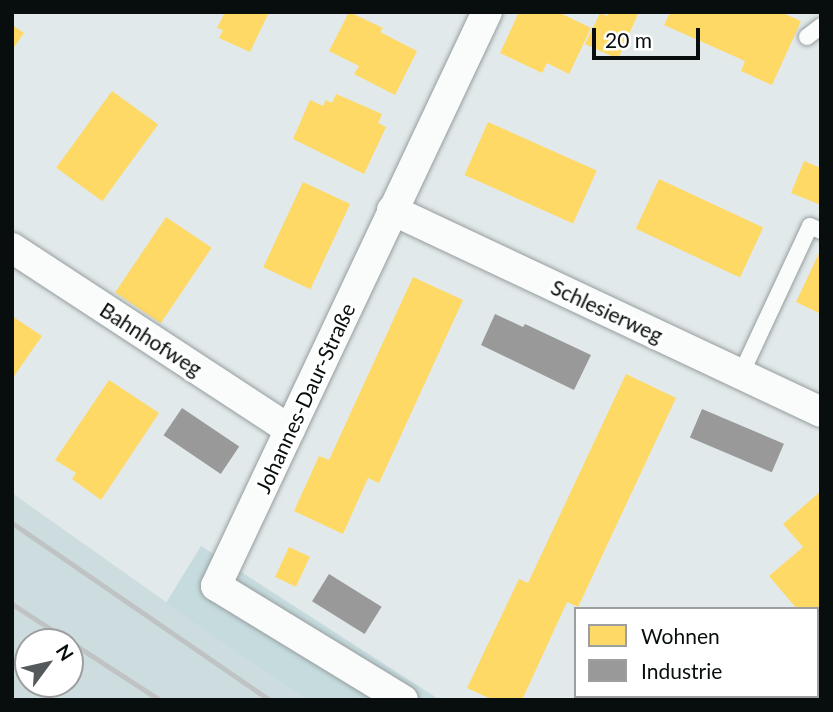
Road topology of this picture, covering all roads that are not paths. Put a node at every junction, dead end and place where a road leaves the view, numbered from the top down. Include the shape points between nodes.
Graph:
1 (487, 12) edge
2 (821, 26) edge
3 (807, 37) dead end
4 (392, 210) junction
5 (821, 231) edge
6 (12, 248) edge
7 (741, 374) junction
8 (821, 412) edge
9 (290, 430) junction
10 (403, 700) edge

1 - 4 street, Johannes-Daur-Straße
2 - 3 lane
4 - 7 street, Schlesierweg
4 - 9 street, Johannes-Daur-Straße
5 - 7 lane via 810,226
6 - 9 street, Bahnhofweg
7 - 8 street, Schlesierweg
9 - 10 street, Johannes-Daur-Straße via 216,586

